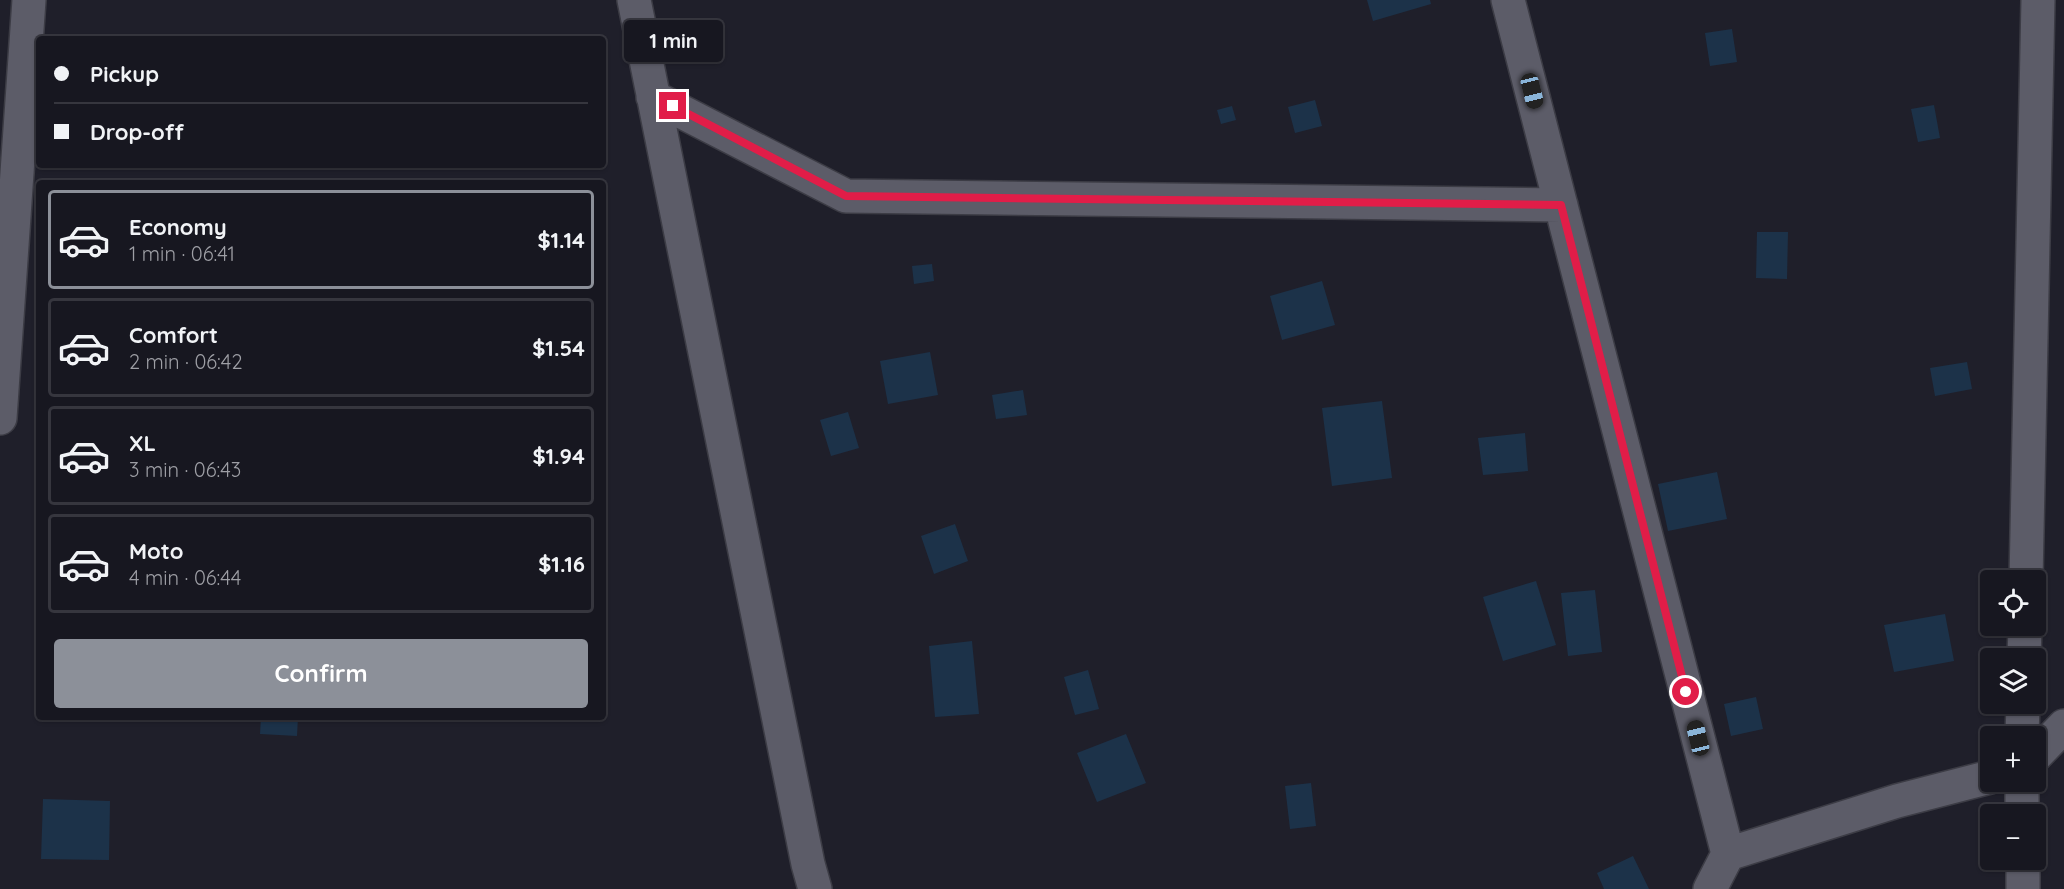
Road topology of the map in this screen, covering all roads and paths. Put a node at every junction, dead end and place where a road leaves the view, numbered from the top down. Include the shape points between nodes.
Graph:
1 (29, 0) edge
2 (634, 0) edge
3 (1509, 0) edge
4 (2038, 0) edge
5 (653, 97) junction
6 (1561, 205) junction
7 (0, 418) edge
8 (2026, 570) edge
9 (2062, 732) edge
10 (2046, 746) edge
11 (1980, 780) edge
12 (1728, 854) junction
13 (2023, 870) edge
14 (815, 889) edge
15 (1710, 889) edge
16 (2024, 889) edge

1 - 7 street
2 - 5 street
3 - 6 street
4 - 8 street
5 - 6 street via 846,196
5 - 14 street
6 - 12 street
9 - 10 street
11 - 12 street
12 - 15 street
13 - 16 street

